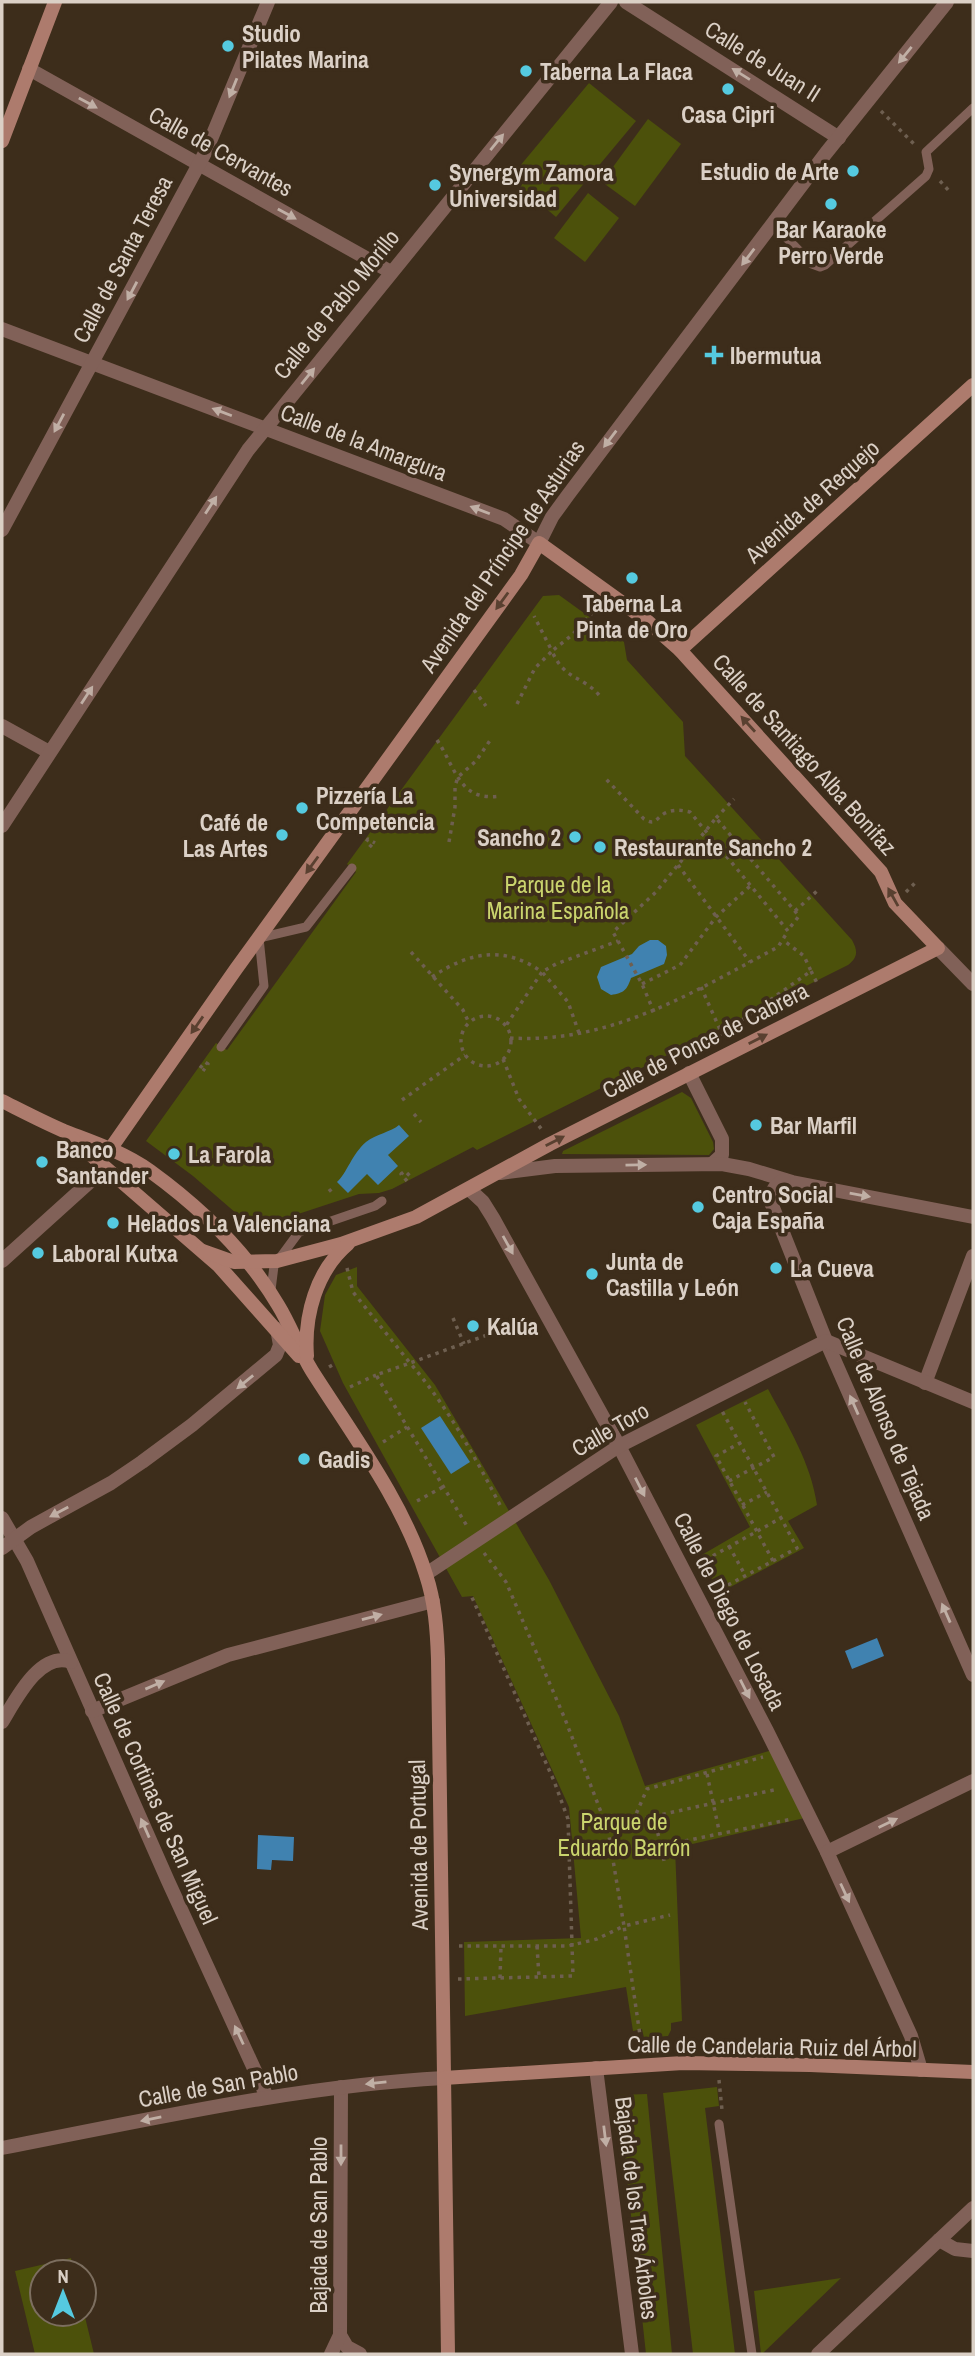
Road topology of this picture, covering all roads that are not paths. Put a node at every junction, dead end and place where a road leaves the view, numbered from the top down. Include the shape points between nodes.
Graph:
1 (55, 2) edge
2 (268, 2) edge
3 (611, 2) edge
4 (626, 2) edge
5 (947, 2) edge
6 (29, 69) junction
7 (973, 108) edge
8 (839, 138) junction
9 (2, 141) edge
10 (199, 165) junction
11 (773, 224) junction
12 (391, 272) junction
13 (2, 329) edge
14 (92, 363) junction
15 (973, 384) edge
16 (265, 429) junction
17 (2, 530) edge
18 (539, 543) junction
19 (680, 650) junction
20 (2, 726) edge
21 (49, 752) junction
22 (2, 826) edge
23 (352, 868) dead end
24 (259, 938) junction
25 (938, 948) junction
26 (973, 984) edge
27 (221, 1047) dead end
28 (689, 1073) junction
29 (2, 1101) edge
30 (61, 1130) junction
31 (111, 1148) junction
32 (712, 1164) junction
33 (105, 1168) junction
34 (495, 1174) junction
35 (120, 1180) junction
36 (784, 1180) junction
37 (469, 1189) junction
38 (382, 1201) dead end
39 (973, 1217) edge
40 (353, 1240) junction
41 (203, 1251) junction
42 (973, 1256) edge
43 (2, 1261) edge
44 (277, 1261) junction
45 (250, 1263) junction
46 (273, 1297) junction
47 (276, 1329) junction
48 (826, 1341) junction
49 (310, 1367) junction
50 (925, 1383) junction
51 (973, 1402) edge
52 (619, 1446) junction
53 (2, 1518) edge
54 (15, 1538) junction
55 (2, 1548) edge
56 (426, 1574) junction
57 (433, 1601) junction
58 (71, 1662) junction
59 (973, 1675) edge
60 (92, 1711) junction
61 (2, 1722) edge
62 (973, 1781) edge
63 (827, 1852) junction
64 (596, 2068) junction
65 (921, 2070) junction
66 (973, 2072) edge
67 (444, 2078) junction
68 (341, 2087) junction
69 (267, 2097) junction
70 (719, 2124) dead end
71 (2, 2148) edge
72 (973, 2208) edge
73 (939, 2240) junction
74 (973, 2251) edge
75 (340, 2335) junction
76 (331, 2354) edge
77 (360, 2354) edge
78 (448, 2354) edge
79 (632, 2354) edge
80 (752, 2354) edge
81 (818, 2354) edge

1 - 6 main road
2 -> 10 street, Calle de Santa Teresa
12 -> 3 street, Calle de Pablo Morillo
8 -> 4 street, Calle de Juan II
5 -> 8 street, Avenida del Príncipe de Asturias
6 - 9 main road
6 -> 10 street, Calle de Cervantes
7 - 11 lane via 927,150 926,176 825,265 812,264
8 - 11 street, Avenida del Príncipe de Asturias
10 -> 12 street, Calle de Cervantes
10 -> 14 street, Calle de Santa Teresa
11 -> 18 street, Avenida del Príncipe de Asturias via 562,502
16 -> 12 street, Calle de Pablo Morillo
13 - 14 street, Calle de la Amargura
16 -> 14 street, Calle de la Amargura
14 -> 17 street, Calle de Santa Teresa
15 - 19 main road, Avenida de Requejo
18 -> 16 street, Calle de la Amargura via 504,519
21 -> 16 street, Calle de Pablo Morillo
18 - 19 main road, Calle de la Amargura
18 -> 24 main road, Avenida del Príncipe de Asturias via 521,575
25 -> 19 main road, Calle de Santiago Alba Bonifaz via 895,903 881,873
20 - 21 street
21 - 22 street, Calle de Pablo Morillo
23 - 24 lane via 306,927
24 - 27 lane via 264,986
24 -> 31 main road, Avenida del Príncipe de Asturias
25 - 26 street, Calle de Santiago Alba Bonifaz
28 -> 25 main road, Calle de Ponce de Cabrera
28 - 32 street via 723,1144 722,1155
34 -> 28 main road, Calle de Ponce de Cabrera
29 - 30 main road
30 - 31 main road, Avenida de Portugal
30 - 33 main road, Avenida de Portugal
31 - 35 main road
31 - 45 main road, Avenida de Portugal via 188,1201
34 -> 32 street via 555,1166
32 - 36 street
33 - 35 main road, Avenida de Portugal
33 - 43 street
34 - 37 main road, Calle de Ponce de Cabrera
35 - 41 main road, Avenida de Portugal
36 -> 39 street
36 - 48 street, Calle de Alonso de Tejada via 774,1188 771,1200
37 - 40 main road, Calle de Ponce de Cabrera via 416,1217
37 -> 52 street, Calle de Diego de Losada via 493,1218
38 - 44 lane via 299,1233
40 - 44 main road, Calle de Ponce de Cabrera
40 - 49 main road via 329,1266 313,1299 307,1333
41 - 45 main road, Calle de Ponce de Cabrera via 225,1261
41 - 47 main road, Avenida de Portugal
42 - 50 street
44 - 45 main road, Calle de Ponce de Cabrera
44 - 46 lane via 272,1271
45 - 46 main road, Avenida de Portugal
46 - 49 main road, Avenida de Portugal
47 - 49 main road, Avenida de Portugal
47 -> 54 street via 280,1345 276,1355 186,1430 111,1483
48 - 50 street
48 - 52 street, Calle Toro
59 -> 48 street, Calle de Alonso de Tejada
49 - 56 main road, Avenida de Portugal via 393,1501
50 - 51 street
52 - 56 street, Calle Toro
52 -> 63 street, Calle de Diego de Losada
53 - 54 street, Calle de Cortinas de San Miguel
54 - 55 street
54 - 58 street, Calle de Cortinas de San Miguel
56 - 57 main road, Avenida de Portugal
60 -> 57 street via 228,1655
57 - 67 main road, Avenida de Portugal
58 - 60 street, Calle de Cortinas de San Miguel
58 - 61 street via 56,1661 40,1670
69 -> 60 street, Calle de Cortinas de San Miguel
63 -> 62 street
63 -> 65 street, Calle de Diego de Losada via 911,2036
64 - 65 main road, Calle de Candelaria Ruiz del Árbol via 704,2063
64 - 67 main road, Calle de Candelaria Ruiz del Árbol
64 -> 79 street, Bajada de los Tres Árboles
65 - 66 main road, Calle de Candelaria Ruiz del Árbol
67 -> 68 street, Calle de San Pablo
67 - 78 main road, Avenida de Portugal
68 - 69 street, Calle de San Pablo
68 -> 75 street, Bajada de San Pablo
69 -> 71 street, Calle de San Pablo
70 - 80 lane
72 - 73 street
73 - 74 street
73 - 81 street
75 - 76 street
75 - 77 street, Bajada de San Pablo via 347,2347

